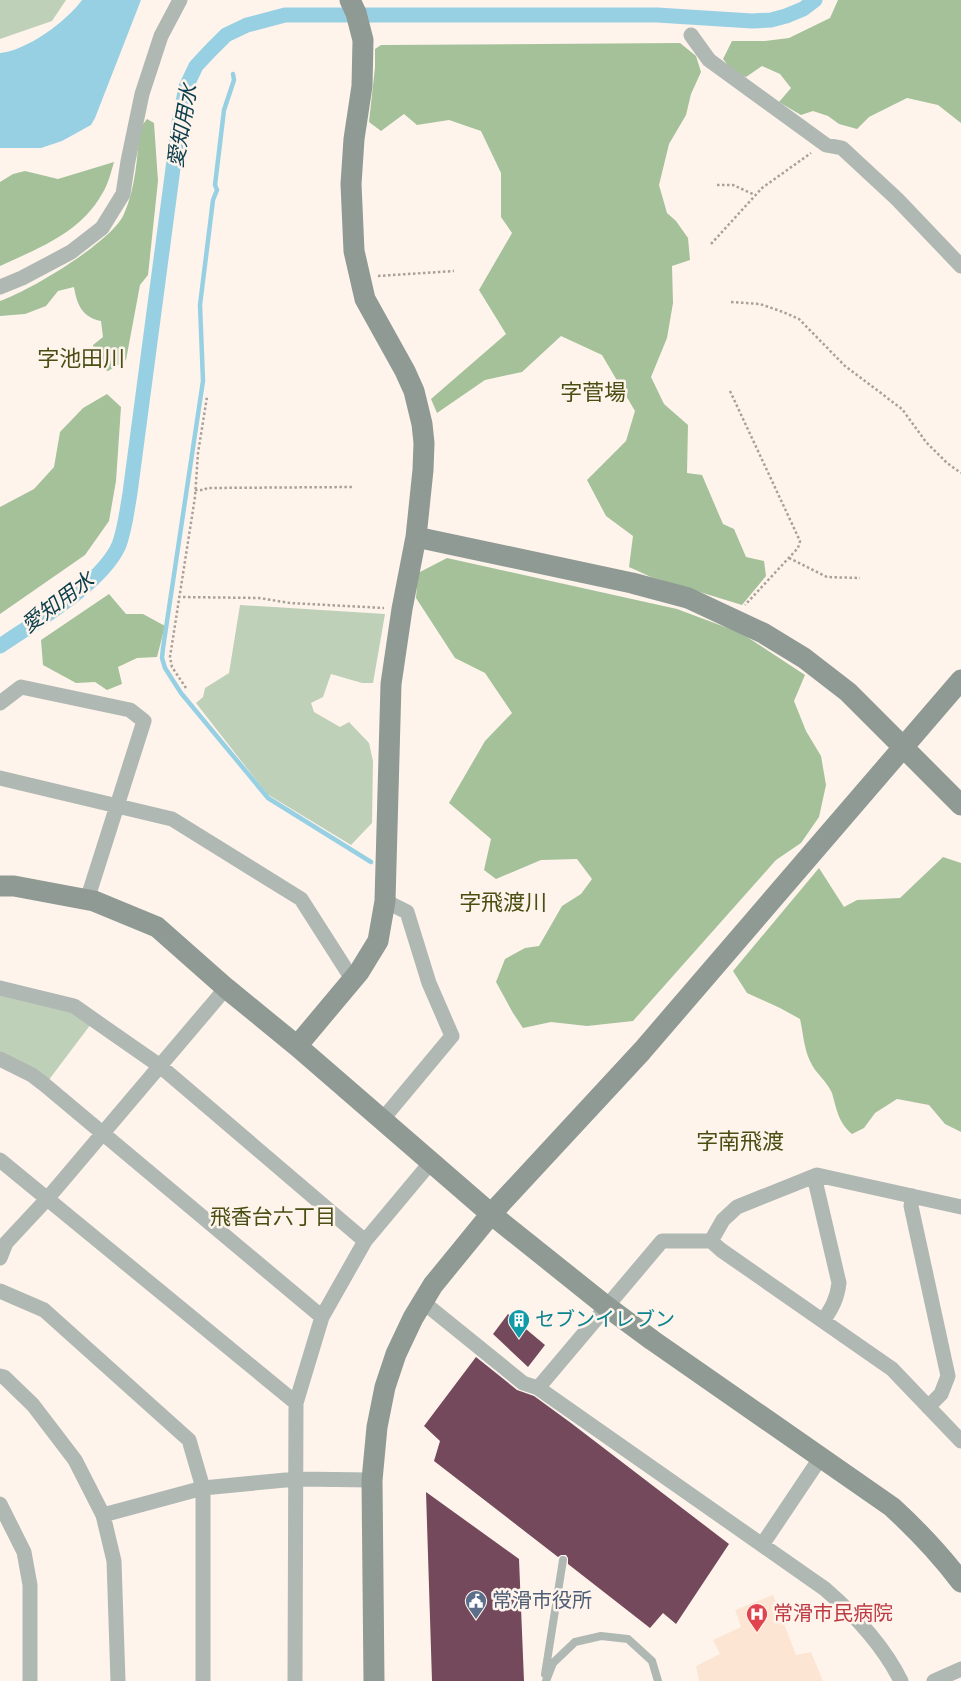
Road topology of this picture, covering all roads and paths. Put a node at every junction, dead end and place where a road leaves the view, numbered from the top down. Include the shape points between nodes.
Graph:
1 (180, 0) edge
2 (350, 0) edge
3 (691, 35) dead end
4 (826, 144) junction
5 (717, 185) dead end
6 (756, 194) junction
7 (712, 244) dead end
8 (961, 266) edge
9 (454, 272) dead end
10 (359, 277) junction
11 (0, 287) edge
12 (731, 302) dead end
13 (730, 391) dead end
14 (207, 397) dead end
15 (961, 473) edge
16 (354, 487) dead end
17 (195, 490) junction
18 (416, 537) junction
19 (789, 558) junction
20 (860, 578) dead end
21 (178, 597) junction
22 (402, 609) junction
23 (737, 620) junction
24 (961, 680) edge
25 (186, 688) dead end
26 (0, 703) edge
27 (903, 748) junction
28 (0, 778) edge
29 (961, 805) edge
30 (116, 806) junction
31 (0, 886) edge
32 (87, 900) junction
33 (385, 901) junction
34 (355, 977) junction
35 (0, 988) edge
36 (226, 988) junction
37 (297, 1046) junction
38 (0, 1058) edge
39 (160, 1066) junction
40 (382, 1120) junction
41 (104, 1133) junction
42 (0, 1160) edge
43 (431, 1162) junction
44 (814, 1176) junction
45 (913, 1196) junction
46 (48, 1199) junction
47 (961, 1207) edge
48 (491, 1214) junction
49 (365, 1241) junction
50 (711, 1241) junction
51 (0, 1258) edge
52 (0, 1291) edge
53 (423, 1302) junction
54 (606, 1306) junction
55 (322, 1317) junction
56 (823, 1321) junction
57 (0, 1376) edge
58 (538, 1388) junction
59 (296, 1403) junction
60 (928, 1407) junction
61 (961, 1441) edge
62 (821, 1457) junction
63 (296, 1479) junction
64 (372, 1480) junction
65 (203, 1488) junction
66 (0, 1504) edge
67 (103, 1515) junction
68 (762, 1545) junction
69 (563, 1560) dead end
70 (961, 1582) edge
71 (961, 1669) edge
72 (30, 1681) edge
73 (118, 1681) edge
74 (203, 1681) edge
75 (295, 1681) edge
76 (374, 1681) edge
77 (545, 1681) edge
78 (658, 1681) edge
79 (901, 1681) edge
80 (934, 1681) edge

1 - 11 street via 161,36 142,94 123,194 102,228 71,252
2 - 10 street via 363,40 362,86 351,184 354,251
3 - 4 street via 709,60
4 - 6 path via 778,175
4 - 8 street via 842,148 897,199
5 - 6 path via 733,184
6 - 7 path
9 - 10 path
10 - 18 street via 365,299 405,371 419,409 424,443
12 - 15 path via 760,304 799,319 845,366 902,409 926,442
13 - 19 path via 799,538 800,545
14 - 17 path
16 - 17 path
17 - 21 path
18 - 22 street
18 - 23 street via 632,583 688,598
19 - 20 path via 827,577
19 - 23 path via 741,610
21 - 22 path via 259,598 290,603
21 - 25 path via 170,657 172,667
22 - 33 street via 391,684
23 - 27 street via 804,658 840,686
24 - 27 street
26 - 30 street via 21,687 130,710 144,721
27 - 29 street
27 - 48 street via 642,1051
28 - 30 street
30 - 32 street
30 - 34 street via 172,819 301,899 347,971
31 - 32 street
32 - 36 street via 157,927
33 - 34 street via 378,941
33 - 40 street via 407,912 429,983 452,1036
34 - 37 street
35 - 39 street via 74,1006
36 - 37 street
36 - 39 street
37 - 40 street
38 - 41 street via 46,1085
39 - 41 street
39 - 49 street
40 - 43 street
41 - 46 street
41 - 55 street
42 - 46 street
43 - 48 street
43 - 49 street
44 - 45 street
44 - 50 street via 738,1207 723,1220
44 - 56 street via 839,1283 834,1304
45 - 47 street
45 - 60 street via 911,1206 948,1376 941,1394
46 - 51 street via 6,1243
46 - 59 street
48 - 53 street
48 - 54 street
49 - 55 street
50 - 54 street via 662,1241
50 - 56 street
52 - 65 street via 44,1310 189,1440
53 - 58 street via 523,1383
53 - 64 street via 396,1354 385,1387
54 - 58 street
54 - 62 street
55 - 59 street
56 - 60 street via 892,1369
57 - 67 street via 33,1405 51,1428 74,1460
58 - 68 street
59 - 63 street
60 - 61 street
62 - 68 street
62 - 70 street via 892,1507 931,1545
63 - 64 street
63 - 65 street
63 - 75 street
64 - 76 street
65 - 67 street
65 - 74 street
66 - 72 street via 24,1552 30,1585
67 - 73 street via 114,1561
68 - 79 street via 807,1574 846,1607 883,1651
69 - 77 lane
71 - 80 street
77 - 78 lane via 553,1663 574,1642 601,1636 628,1638 652,1661

